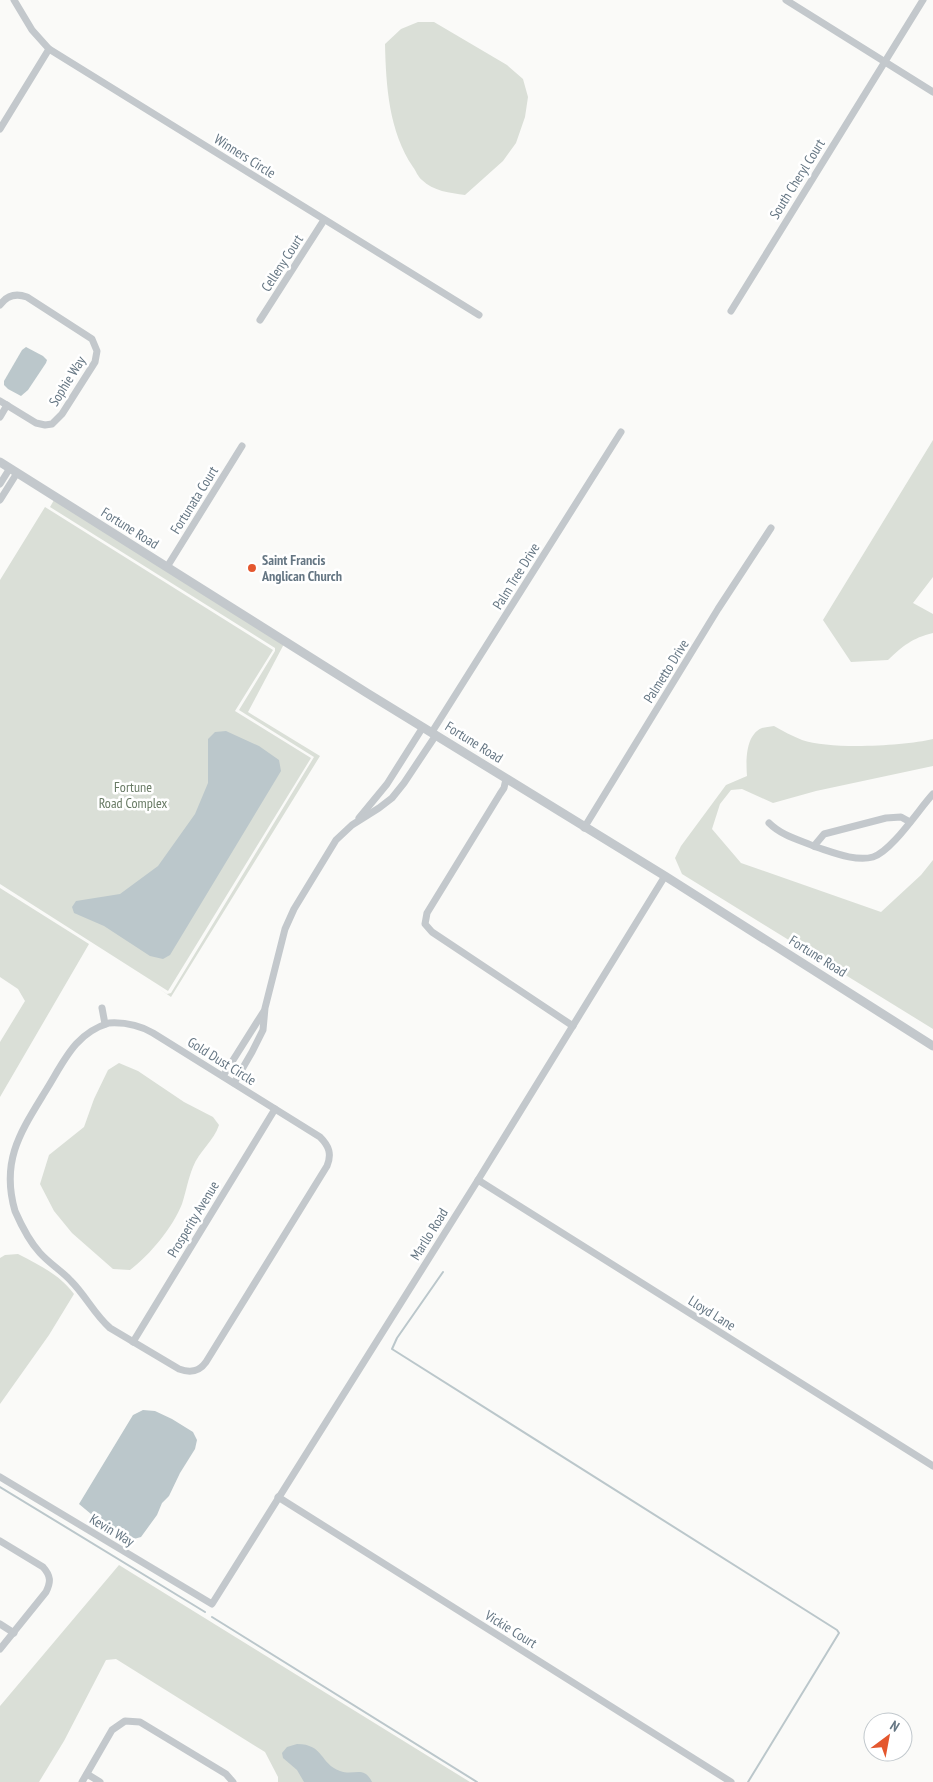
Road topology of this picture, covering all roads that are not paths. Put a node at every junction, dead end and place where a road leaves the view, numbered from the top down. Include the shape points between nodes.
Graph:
1 (14, 0) edge
2 (786, 0) edge
3 (923, 0) edge
4 (49, 49) junction
5 (885, 61) junction
6 (933, 92) edge
7 (0, 129) edge
8 (324, 220) junction
9 (0, 304) edge
10 (731, 311) dead end
11 (479, 315) dead end
12 (260, 320) dead end
13 (2, 403) edge
14 (0, 417) edge
15 (621, 432) dead end
16 (242, 446) dead end
17 (0, 462) edge
18 (14, 471) junction
19 (0, 484) edge
20 (0, 500) edge
21 (771, 528) dead end
22 (167, 566) junction
23 (423, 727) junction
24 (434, 734) junction
25 (394, 774) junction
26 (506, 779) junction
27 (404, 783) junction
28 (933, 794) edge
29 (910, 822) junction
30 (769, 823) dead end
31 (352, 825) junction
32 (584, 828) junction
33 (814, 846) junction
34 (665, 876) junction
35 (102, 1008) dead end
36 (265, 1008) junction
37 (106, 1024) junction
38 (573, 1026) junction
39 (933, 1046) edge
40 (223, 1076) junction
41 (234, 1083) junction
42 (275, 1109) junction
43 (478, 1180) junction
44 (133, 1342) junction
45 (933, 1466) edge
46 (0, 1477) edge
47 (278, 1497) junction
48 (0, 1541) edge
49 (212, 1604) joint
50 (0, 1624) edge
51 (14, 1633) junction
52 (0, 1649) edge
53 (87, 1774) junction
54 (82, 1782) edge
55 (100, 1782) edge
56 (233, 1782) edge
57 (731, 1782) edge

1 - 4 street, Winners Circle via 32,30
2 - 5 street
3 - 5 street, South Cheryl Court
4 - 7 street
4 - 8 street, Winners Circle
5 - 6 street
5 - 10 street, South Cheryl Court
8 - 11 street, Winners Circle
8 - 12 street, Celleny Court
9 - 13 street, Sophie Way via 13,295 27,297 87,335 97,351 95,362 54,422 38,424
13 - 14 street
15 - 24 street, Palm Tree Drive
16 - 22 street, Fortunata Court
17 - 18 street, Fortune Road
18 - 19 street
18 - 20 street
18 - 22 street, Fortune Road
21 - 32 street, Palmetto Drive
22 - 23 street, Fortune Road
23 - 24 street, Fortune Road
23 - 25 street
24 - 26 street, Fortune Road
24 - 27 street, Palm Tree Drive
25 - 27 street
25 - 31 street
26 - 32 street, Fortune Road
26 - 38 street via 504,788 427,913 425,924 432,932
27 - 31 street, Palm Tree Drive via 392,798
28 - 29 street
29 - 33 street via 901,817 886,818 824,834
29 - 33 street via 894,842 873,857 856,857
30 - 33 street via 778,832
31 - 36 street via 336,840 289,917
32 - 34 street, Fortune Road
34 - 38 street, Marllo Road
34 - 39 street, Fortune Road
35 - 37 street
36 - 40 street
36 - 41 street via 259,1040
37 - 40 street, Gold Dust Circle via 124,1023 144,1028
37 - 44 street, Gold Dust Circle via 85,1035 69,1052 16,1140 8,1159 7,1184 13,1206 40,1254 78,1288 100,1320
38 - 43 street, Marllo Road
40 - 41 street, Gold Dust Circle
41 - 42 street, Gold Dust Circle
42 - 44 street, Prosperity Avenue
42 - 44 street, Gold Dust Circle via 326,1143 330,1153 327,1166 203,1367 191,1372 179,1369
43 - 45 street, Lloyd Lane
43 - 47 street, Marllo Road
46 - 49 street, Kevin Way
47 - 49 street, Marllo Road
47 - 57 street, Vickie Court
48 - 51 street via 49,1573 46,1592
50 - 51 street
51 - 52 street
53 - 54 street
53 - 55 street
53 - 56 street via 112,1730 125,1721 140,1722 226,1774

